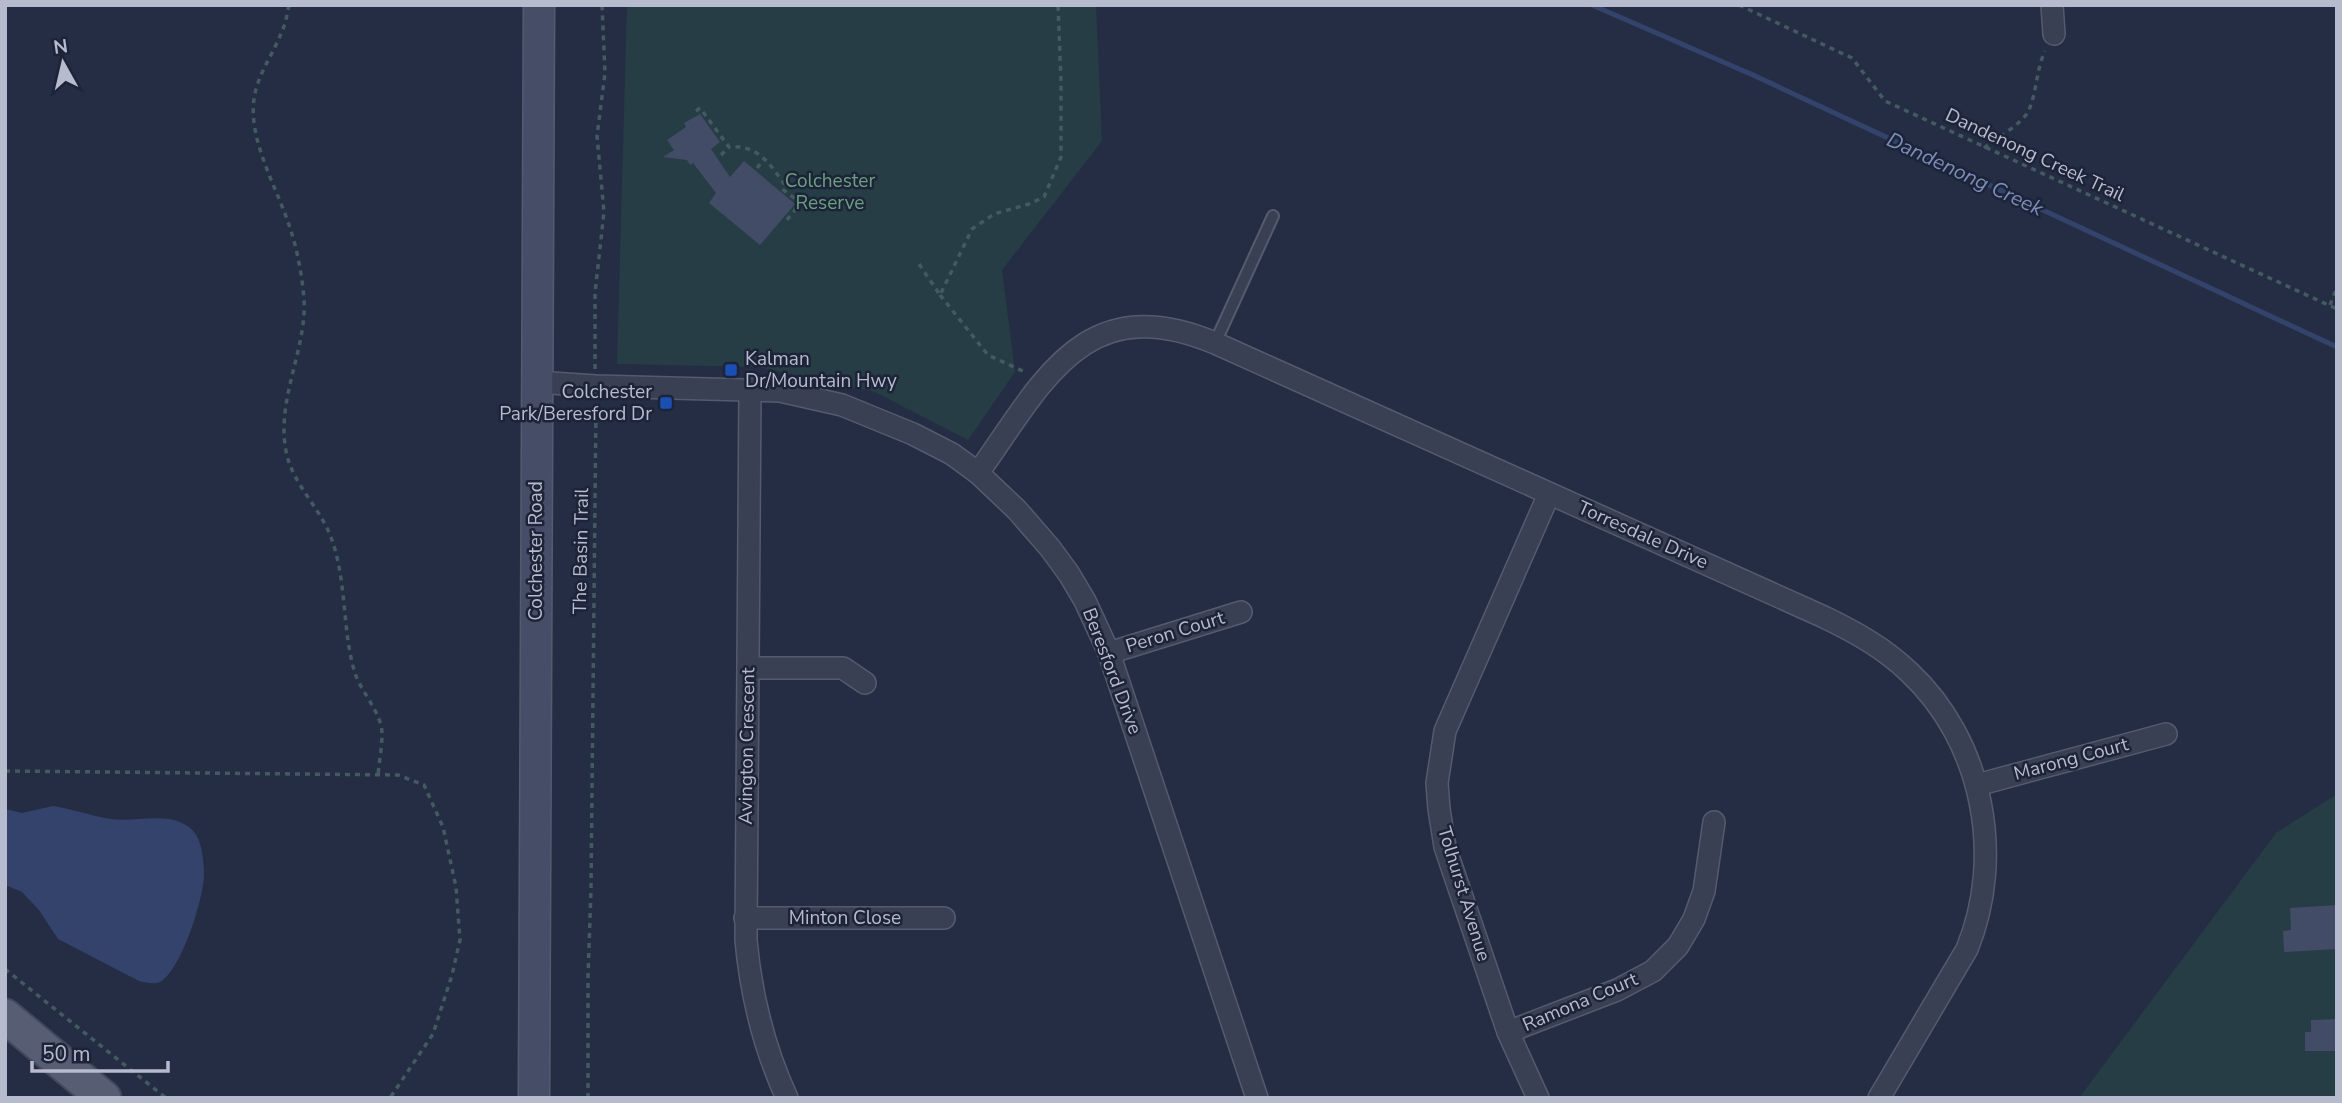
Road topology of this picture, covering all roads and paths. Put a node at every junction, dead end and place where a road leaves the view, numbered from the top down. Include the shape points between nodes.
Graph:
1 (289, 5) edge
2 (539, 5) edge
3 (602, 5) edge
4 (1058, 5) edge
5 (1739, 5) edge
6 (2052, 5) edge
7 (2054, 33) joint
8 (696, 111) dead end
9 (729, 147) junction
10 (1984, 148) junction
11 (721, 155) dead end
12 (765, 159) junction
13 (757, 168) dead end
14 (1273, 216) dead end
15 (786, 220) dead end
16 (919, 264) dead end
17 (2337, 288) edge
18 (940, 295) junction
19 (2329, 306) junction
20 (2337, 309) edge
21 (1215, 342) junction
22 (536, 382) junction
23 (596, 386) junction
24 (750, 389) junction
25 (1037, 391) junction
26 (978, 473) junction
27 (1549, 494) junction
28 (1241, 612) dead end
29 (1110, 653) junction
30 (748, 668) junction
31 (866, 683) dead end
32 (2166, 734) dead end
33 (5, 771) edge
34 (378, 775) junction
35 (1977, 785) junction
36 (1714, 822) dead end
37 (745, 918) junction
38 (944, 918) dead end
39 (5, 968) edge
40 (5, 1016) edge
41 (1508, 1032) junction
42 (103, 1097) edge
43 (166, 1098) edge
44 (390, 1098) edge
45 (534, 1098) edge
46 (588, 1098) edge
47 (786, 1098) edge
48 (1258, 1098) edge
49 (1538, 1098) edge
50 (1879, 1098) edge

1 - 34 path via 254,100 254,121 291,230 304,301 285,416 286,452 332,539 344,583 354,672 382,725
2 - 22 main road, Colchester Road
3 - 23 path, The Basin Trail via 606,73 597,136 604,212 595,293
4 - 18 path via 1061,157 1044,197 994,214 972,229
5 - 10 path, Dandenong Creek Trail via 1852,58 1885,101
6 - 7 street
7 - 10 path via 2039,65 2027,114
8 - 9 path via 700,108
9 - 11 path
9 - 12 path via 742,145
10 - 19 path, Dandenong Creek Trail
12 - 13 path
12 - 15 path via 784,184 782,188 801,202
14 - 21 lane
16 - 18 path
17 - 19 path
18 - 25 path via 988,355 1025,370
19 - 20 path, Dandenong Creek Trail
21 - 25 street, Torresdale Drive via 1178,330 1144,325 1123,328 1081,345
21 - 27 street, Torresdale Drive
22 - 23 street, Beresford Drive
22 - 45 main road, Colchester Road
23 - 24 street, Beresford Drive
23 - 46 path, The Basin Trail
24 - 26 street, Beresford Drive via 800,395 872,416 952,454
24 - 30 street, Avington Crescent
25 - 26 street, Torresdale Drive
26 - 29 street, Beresford Drive via 1050,548 1085,601
27 - 35 street, Torresdale Drive via 1824,617 1880,648 1933,698 1965,751
27 - 41 street, Tolhurst Avenue via 1445,732 1437,783 1445,847
28 - 29 street, Peron Court
29 - 48 street, Beresford Drive
30 - 31 street via 843,667
30 - 37 street, Avington Crescent
32 - 35 street, Marong Court
33 - 34 path
34 - 44 path via 398,775 424,785 443,827 456,887 460,940 433,1034
35 - 50 street, Torresdale Drive via 1986,850 1973,934
36 - 41 street, Ramona Court via 1704,891 1678,946 1653,971 1617,990
37 - 38 street, Minton Close
37 - 47 street, Avington Crescent via 748,964 766,1048
39 - 43 path
40 - 42 main road
41 - 49 street, Tolhurst Avenue

